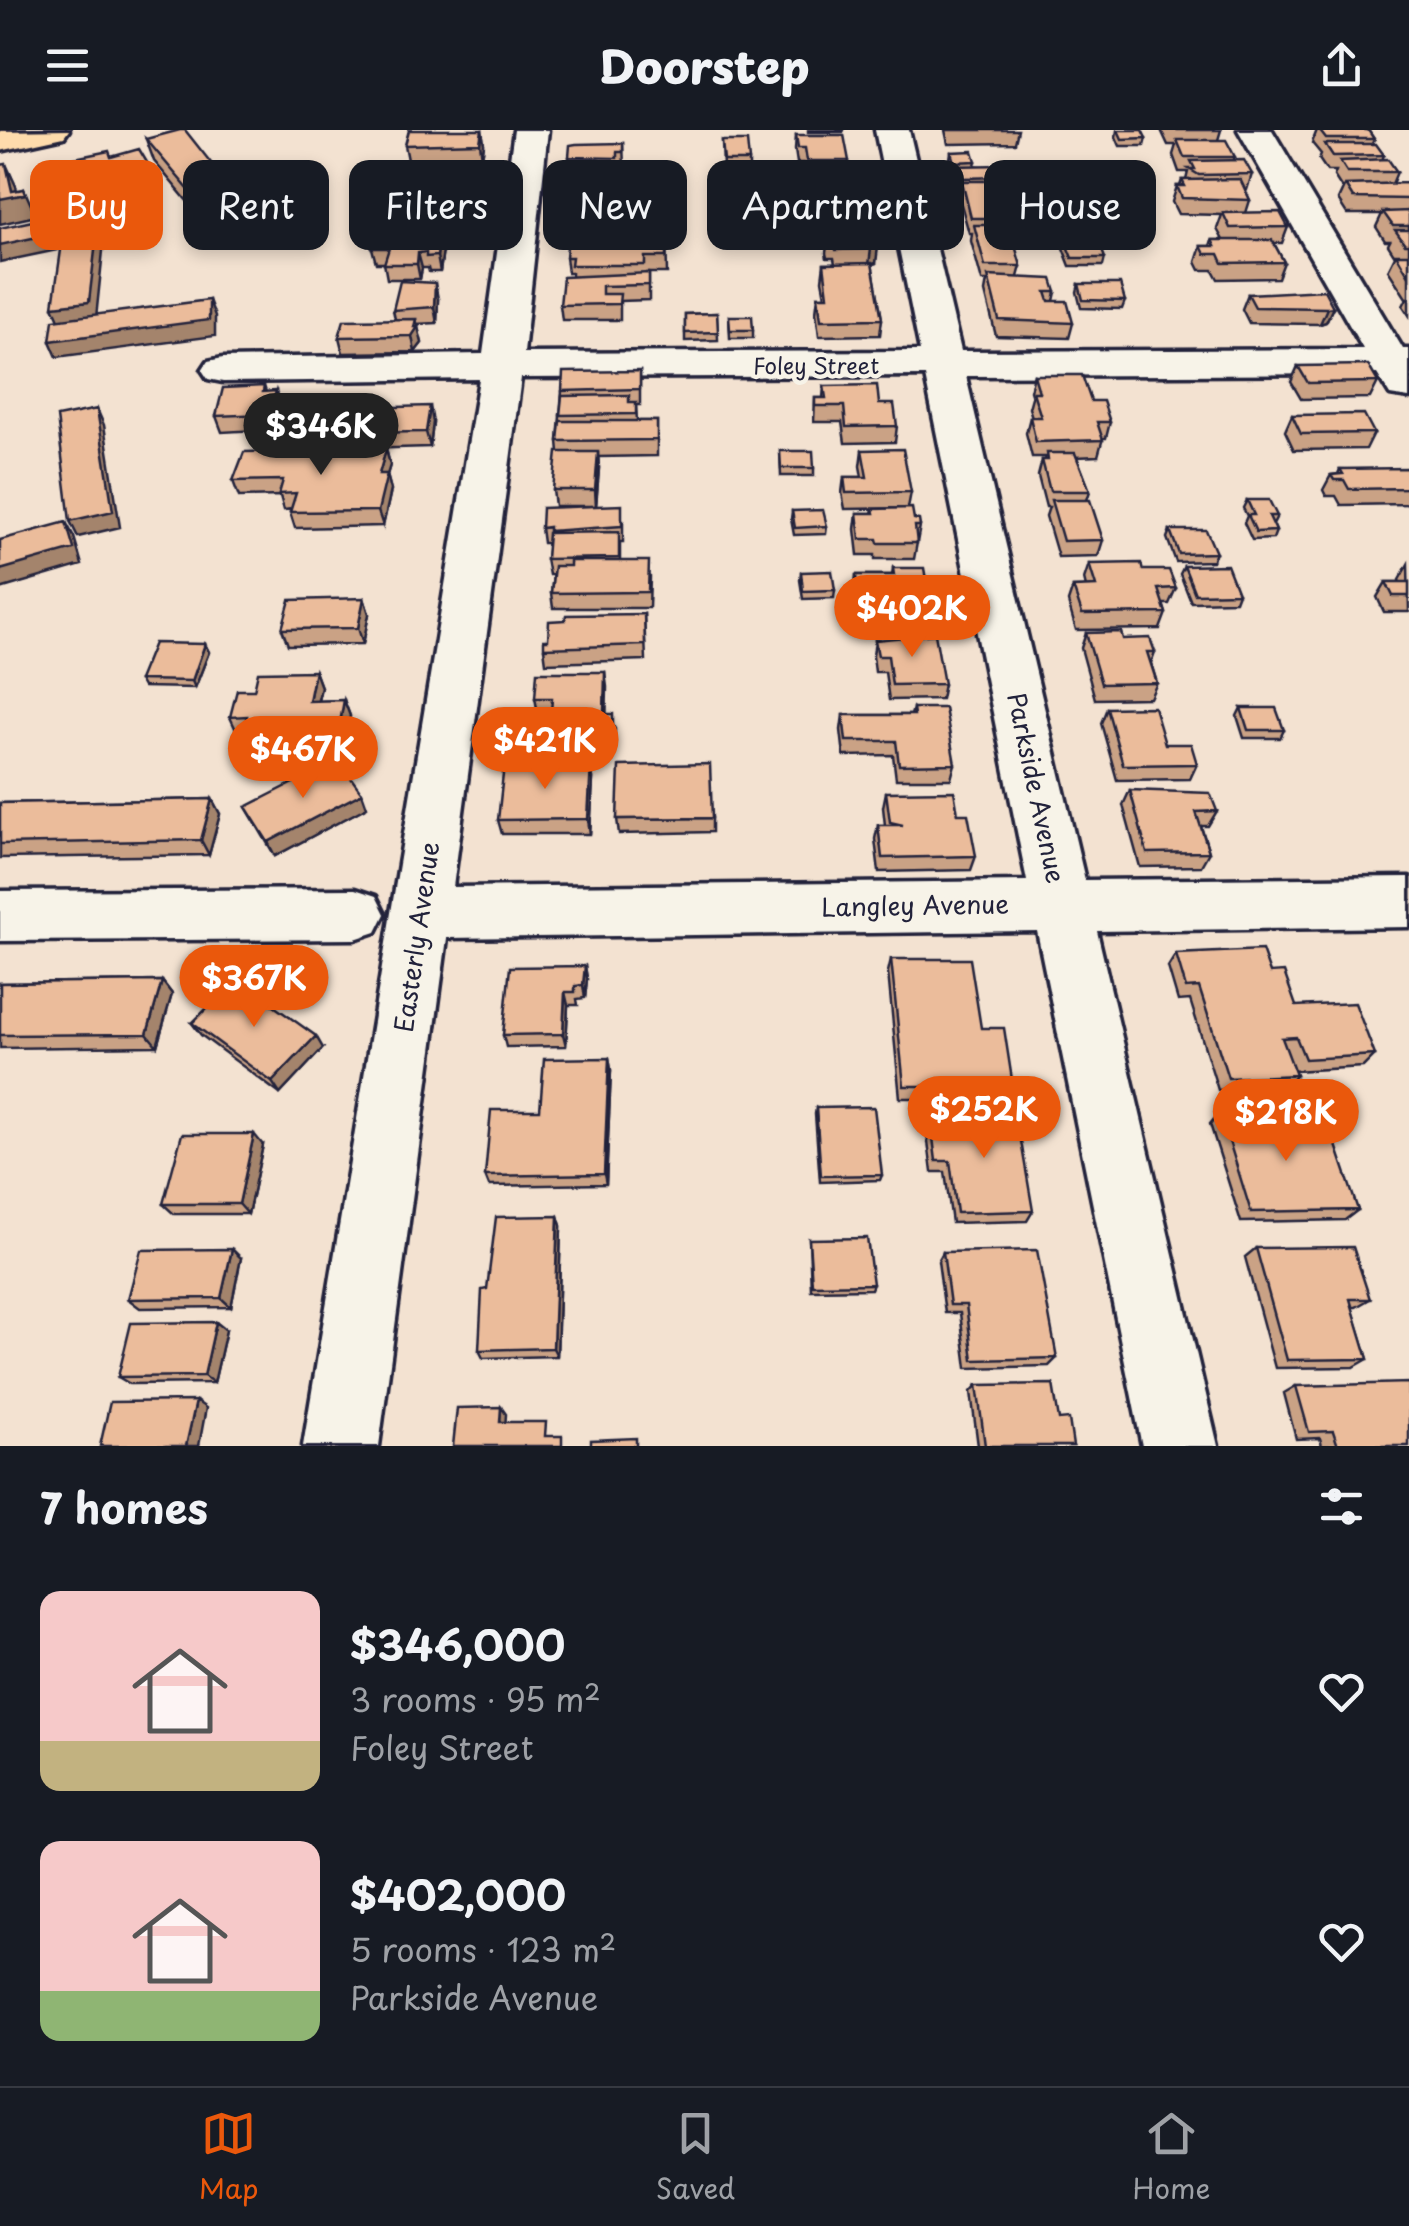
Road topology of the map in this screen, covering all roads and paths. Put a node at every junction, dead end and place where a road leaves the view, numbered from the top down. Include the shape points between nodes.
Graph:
1 (52, 130) edge
2 (531, 130) edge
3 (892, 130) edge
4 (1255, 130) edge
5 (0, 140) edge
6 (502, 364) junction
7 (943, 366) junction
8 (223, 370) dead end
9 (1403, 372) edge
10 (1409, 902) edge
11 (1062, 904) junction
12 (421, 913) junction
13 (355, 914) dead end
14 (0, 916) edge
15 (342, 1446) edge
16 (1180, 1446) edge

1 - 5 main road
2 - 6 street, Easterly Avenue
3 - 7 street, Parkside Avenue
4 - 9 street
6 - 7 street, Foley Street
6 - 8 street, Foley Street
6 - 12 street, Easterly Avenue
7 - 9 street, Foley Street
7 - 11 street, Parkside Avenue
10 - 11 street, Langley Avenue
11 - 12 street, Langley Avenue
11 - 16 street, Parkside Avenue
12 - 15 street, Easterly Avenue
13 - 14 street

